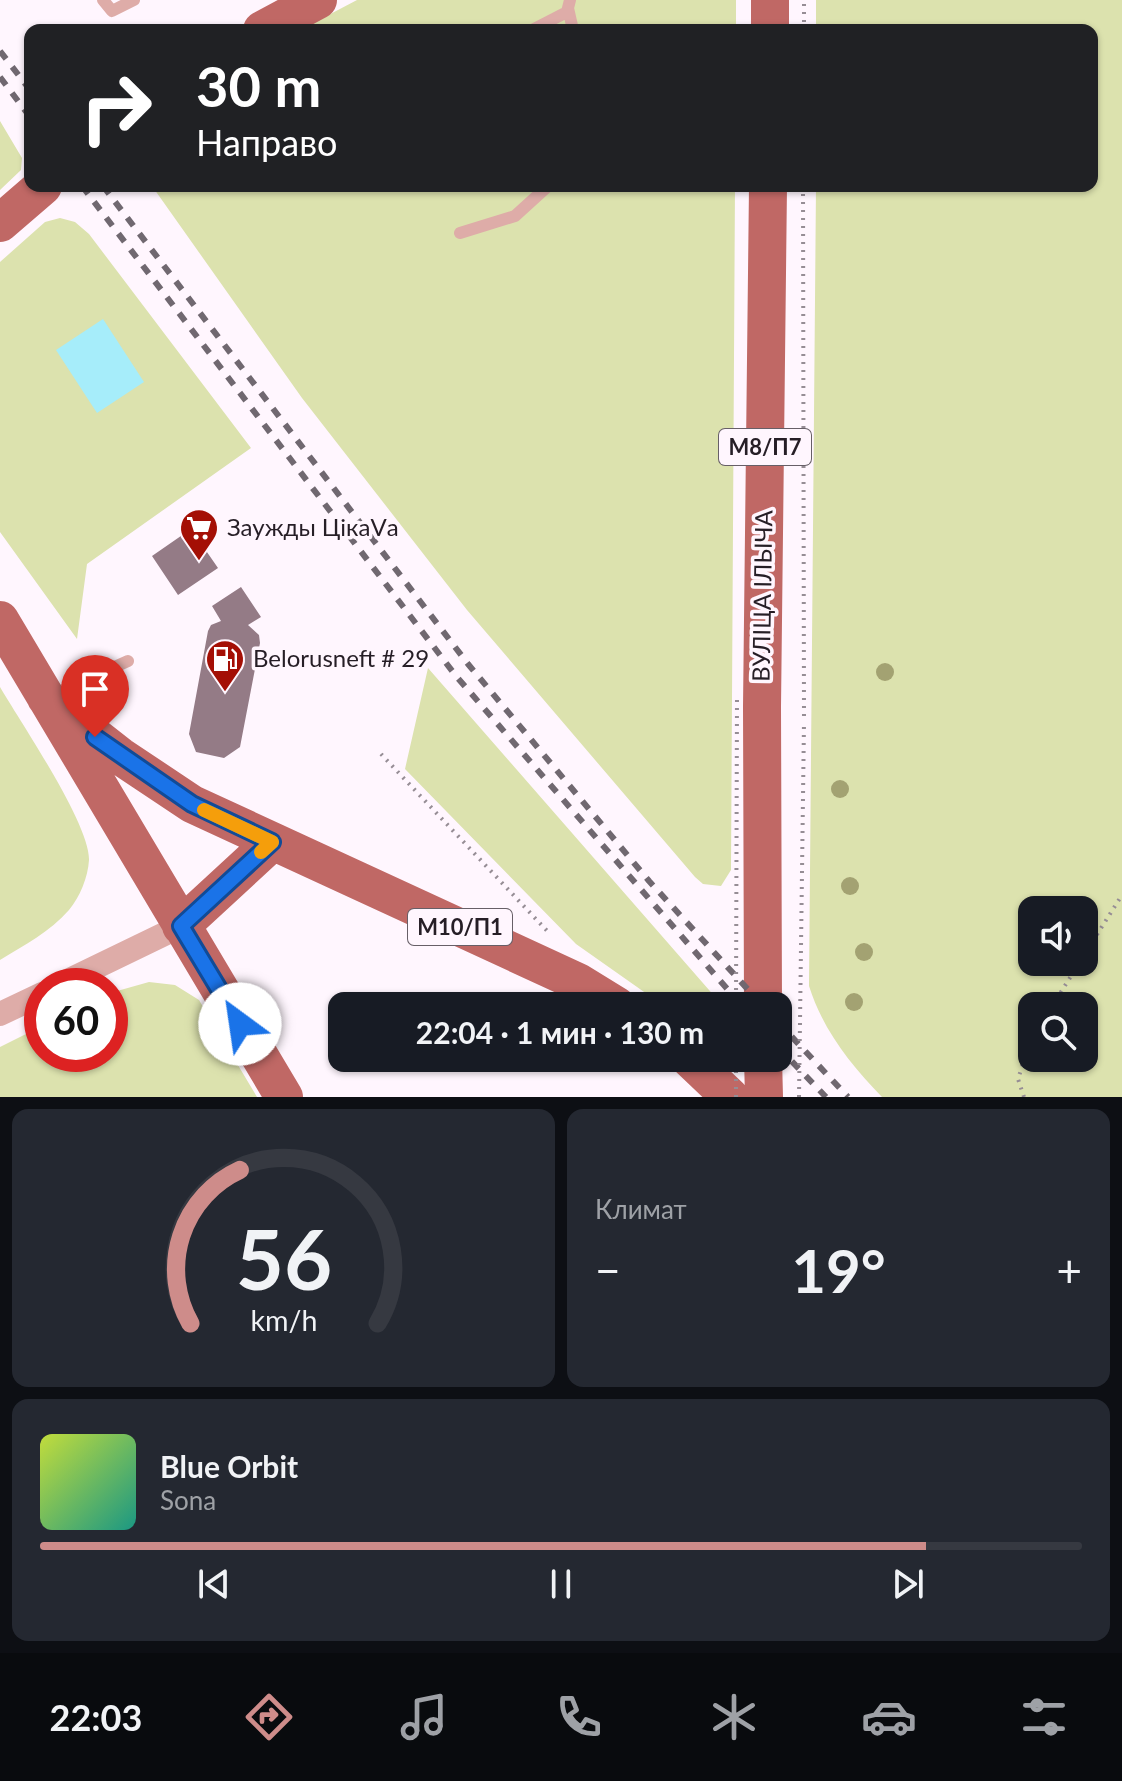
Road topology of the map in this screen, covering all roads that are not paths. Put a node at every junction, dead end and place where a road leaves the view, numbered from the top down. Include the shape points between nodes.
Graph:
1 (103, 0) edge
2 (134, 0) edge
3 (318, 0) edge
4 (770, 0) edge
5 (569, 4) edge
6 (273, 24) edge
7 (541, 24) edge
8 (572, 24) edge
9 (770, 24) edge
10 (36, 192) edge
11 (541, 192) edge
12 (768, 192) edge
13 (0, 223) edge
14 (460, 233) dead end
15 (0, 620) edge
16 (128, 661) dead end
17 (46, 698) junction
18 (272, 842) junction
19 (181, 926) junction
20 (94, 968) edge
21 (594, 992) edge
22 (762, 992) edge
23 (24, 1003) edge
24 (0, 1014) edge
25 (705, 1072) edge
26 (763, 1072) edge
27 (284, 1097) edge
28 (733, 1097) edge
29 (764, 1097) edge

1 - 2 lane via 112,11
3 - 6 main road
4 - 9 main road
5 - 7 lane
5 - 8 lane
10 - 13 main road
11 - 14 lane via 515,216
12 - 22 main road, ВУЛІЦА ІЛЬІЧА / М8/П7 via 749,702
15 - 17 main road, М10/П1
16 - 17 lane
17 - 18 main road, М10/П1 via 192,804
17 - 19 main road, М10/П1
18 - 19 main road
18 - 21 main road, М10/П1
19 - 20 street
19 - 27 main road, М10/П1
23 - 24 street
25 - 28 main road
26 - 29 main road

